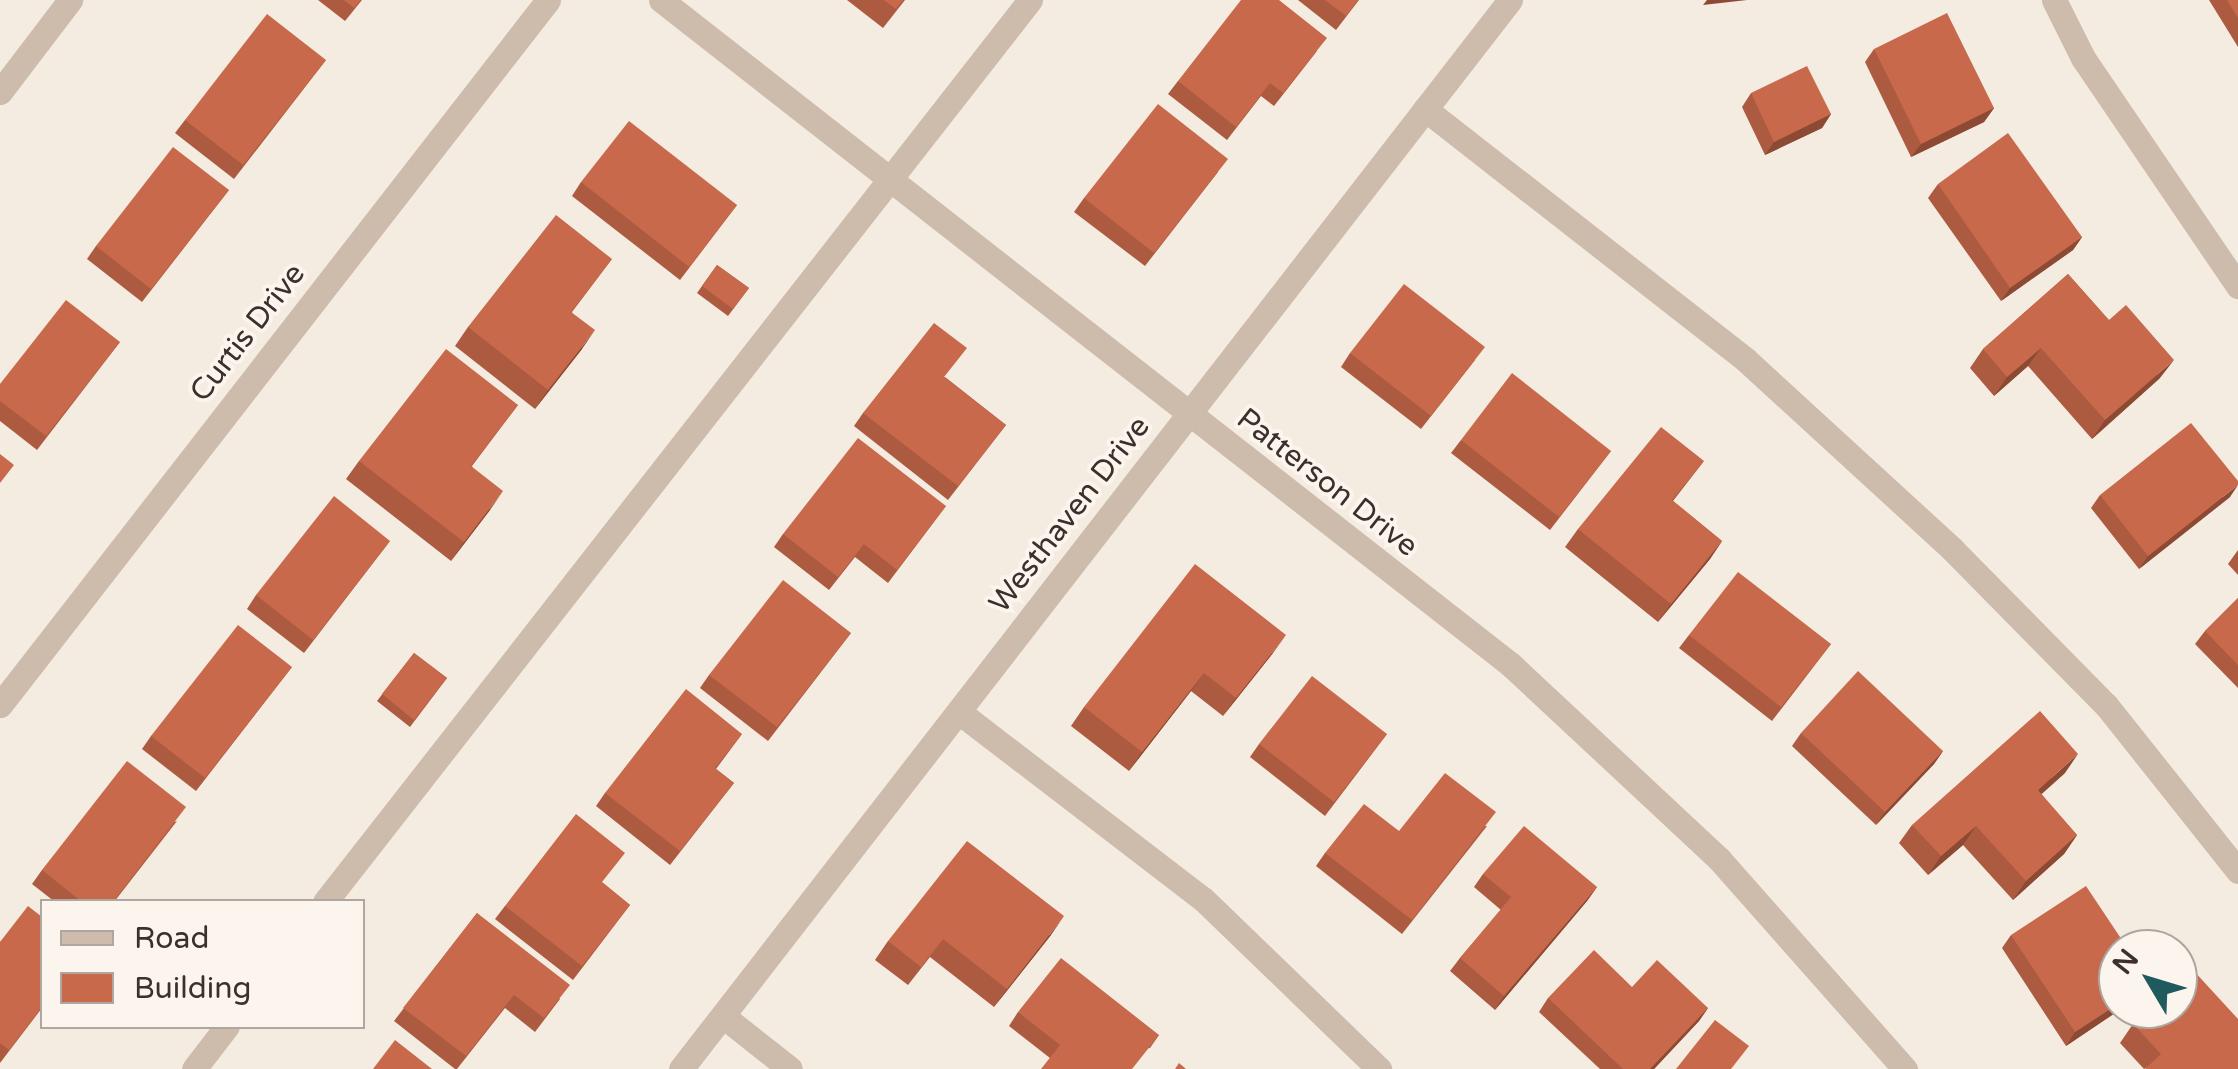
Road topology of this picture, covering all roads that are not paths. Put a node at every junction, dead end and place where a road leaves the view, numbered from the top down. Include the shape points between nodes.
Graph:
1 (70, 0) edge
2 (548, 0) edge
3 (661, 0) edge
4 (1030, 0) edge
5 (1510, 0) edge
6 (2054, 0) edge
7 (0, 92) edge
8 (1426, 109) junction
9 (889, 180) junction
10 (2238, 286) edge
11 (1188, 416) junction
12 (0, 705) edge
13 (959, 712) junction
14 (2238, 871) edge
15 (327, 899) edge
16 (723, 1016) junction
17 (225, 1029) edge
18 (194, 1069) edge
19 (681, 1069) edge
20 (790, 1069) edge
21 (1379, 1069) edge
22 (1905, 1069) edge

1 - 7 street
2 - 12 street, Curtis Drive
3 - 9 street, Patterson Drive
4 - 9 street
5 - 8 street, Westhaven Drive
6 - 10 street via 2083,58
8 - 11 street, Westhaven Drive
8 - 14 street via 1746,360 1952,550 2106,705
9 - 11 street, Patterson Drive
9 - 15 street
11 - 13 street, Westhaven Drive
11 - 22 street, Patterson Drive via 1510,664 1719,859
13 - 16 street, Westhaven Drive
13 - 21 street via 1203,899
16 - 19 street, Westhaven Drive
16 - 20 street
17 - 18 street

